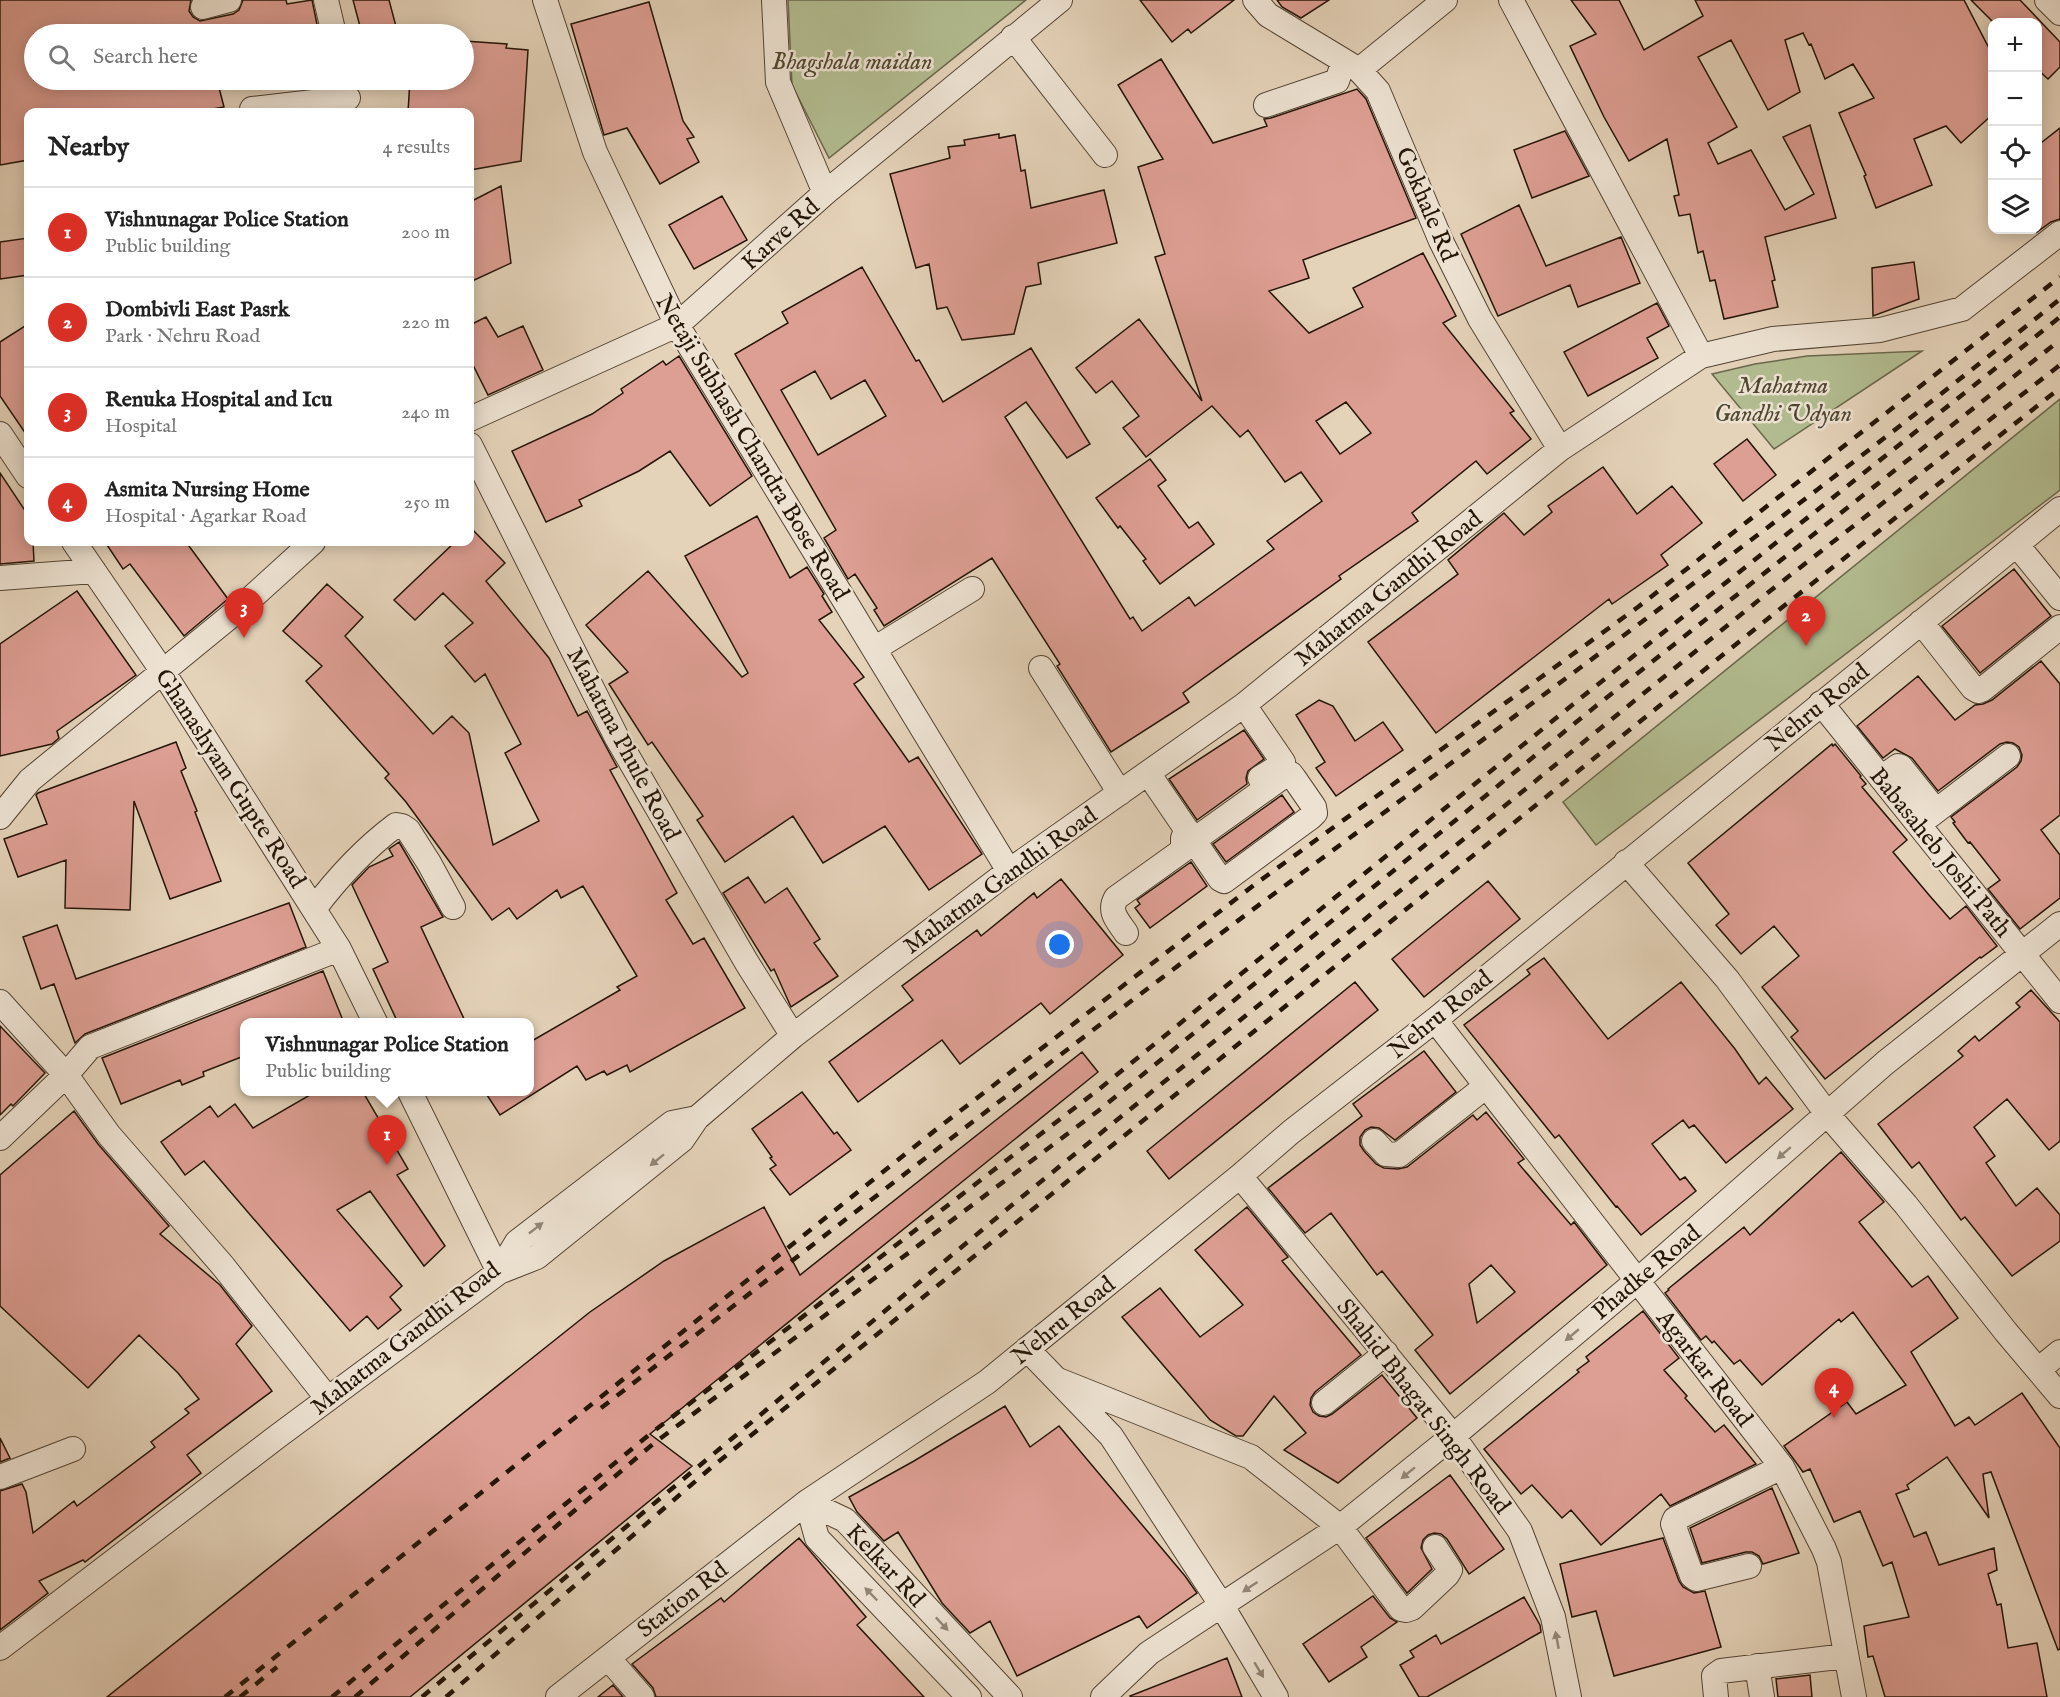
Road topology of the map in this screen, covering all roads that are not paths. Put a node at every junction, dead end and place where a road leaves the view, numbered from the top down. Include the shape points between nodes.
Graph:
1 (229, 0) edge
2 (326, 0) edge
3 (545, 0) edge
4 (774, 0) edge
5 (1060, 0) edge
6 (1255, 0) edge
7 (1444, 0) edge
8 (1511, 0) edge
9 (2047, 0) edge
10 (203, 7) dead end
11 (2060, 14) edge
12 (332, 24) edge
13 (1014, 37) junction
14 (1351, 65) junction
15 (347, 97) edge
16 (1266, 105) dead end
17 (267, 108) edge
18 (1105, 155) dead end
19 (825, 193) junction
20 (2060, 233) edge
21 (677, 325) junction
22 (1701, 356) junction
23 (474, 416) edge
24 (0, 434) edge
25 (1560, 448) junction
26 (474, 453) edge
27 (24, 470) edge
28 (2060, 509) edge
29 (2017, 545) junction
30 (77, 546) edge
31 (309, 546) edge
32 (94, 571) junction
33 (0, 578) edge
34 (972, 589) dead end
35 (2060, 598) edge
36 (1922, 622) junction
37 (2060, 627) edge
38 (874, 649) junction
39 (1041, 668) dead end
40 (163, 672) junction
41 (1821, 703) junction
42 (1244, 705) junction
43 (2008, 756) dead end
44 (1148, 773) junction
45 (1120, 793) junction
46 (0, 817) edge
47 (1927, 818) junction
48 (1189, 832) junction
49 (1626, 862) junction
50 (1009, 871) junction
51 (453, 907) dead end
52 (314, 909) junction
53 (2060, 924) edge
54 (1126, 933) dead end
55 (339, 949) junction
56 (2023, 954) junction
57 (2060, 1001) edge
58 (0, 1002) edge
59 (373, 1018) edge
60 (1434, 1020) junction
61 (793, 1036) junction
62 (66, 1075) junction
63 (1485, 1087) junction
64 (412, 1096) edge
65 (1828, 1115) junction
66 (0, 1138) edge
67 (1374, 1142) dead end
68 (1240, 1176) junction
69 (499, 1272) junction
70 (1637, 1281) junction
71 (1027, 1349) junction
72 (2060, 1352) edge
73 (1386, 1353) junction
74 (2038, 1370) junction
75 (1058, 1380) junction
76 (2060, 1395) edge
77 (328, 1399) junction
78 (1324, 1403) dead end
79 (1454, 1436) junction
80 (72, 1449) dead end
81 (1782, 1467) junction
82 (0, 1477) edge
83 (807, 1502) junction
84 (1340, 1527) junction
85 (1434, 1547) dead end
86 (1749, 1566) dead end
87 (1222, 1606) junction
88 (0, 1648) edge
89 (1846, 1656) junction
90 (608, 1658) junction
91 (1757, 1666) junction
92 (558, 1697) edge
93 (642, 1697) edge
94 (969, 1697) edge
95 (1010, 1697) edge
96 (1102, 1697) edge
97 (1276, 1697) edge
98 (1569, 1697) edge
99 (1716, 1697) edge
100 (1762, 1697) edge
101 (1854, 1697) edge

1 - 10 street
2 - 12 street
3 - 21 street, Netaji Subhash Chandra Bose Road via 595,152
4 - 19 street via 778,81
5 - 13 street, Karve Rd
6 - 14 street, Gokhale Rd via 1268,15
7 - 14 street
8 - 22 street
9 - 11 street
13 - 18 street
13 - 19 street, Karve Rd
14 - 16 street via 1337,81
14 - 25 street, Gokhale Rd via 1378,91 1441,242 1480,319
15 - 17 street
19 - 21 street, Karve Rd
20 - 22 street, Mahatma Gandhi Road via 1962,309 1880,330 1773,339
21 - 23 street, Karve Rd
21 - 38 street, Netaji Subhash Chandra Bose Road
22 - 25 street, Mahatma Gandhi Road
24 - 27 street
25 - 42 street, Mahatma Gandhi Road
26 - 61 street, Mahatma Phule Road via 617,738
28 - 29 street, Nehru Road
29 - 35 street
29 - 36 street, Nehru Road
30 - 32 street, Ghanashyam Gupte Road
31 - 40 street
32 - 33 street
32 - 40 street, Ghanashyam Gupte Road
34 - 38 street
36 - 37 street via 1978,691
36 - 41 street, Nehru Road
38 - 50 street, Netaji Subhash Chandra Bose Road
39 - 45 street
40 - 46 street via 30,780
40 - 52 street, Ghanashyam Gupte Road
41 - 47 street, Babasaheb Joshi Path via 1881,778
41 - 49 street, Nehru Road
42 - 44 street, Mahatma Gandhi Road
42 - 48 street via 1282,764
43 - 47 street
44 - 45 street, Mahatma Gandhi Road
44 - 48 street
45 - 50 street, Mahatma Gandhi Road
47 - 56 street, Babasaheb Joshi Path
48 - 48 street via 1220,879 1227,880 1311,817 1314,807 1290,774
48 - 54 street via 1183,838 1183,850 1116,898 1112,912
49 - 60 street, Nehru Road
49 - 65 street via 1727,979
50 - 61 street, Mahatma Gandhi Road
51 - 52 street via 408,830 396,825 338,876
52 - 55 street, Ghanashyam Gupte Road
53 - 56 street, Phadke Road
55 - 59 street, Ghanashyam Gupte Road
55 - 62 street via 90,1047
56 - 57 street, Babasaheb Joshi Path
56 - 65 street, Phadke Road via 1886,1063
58 - 62 street
60 - 63 street, Agarkar Road
60 - 68 street, Nehru Road
61 - 69 street, Mahatma Gandhi Road via 697,1118 672,1123 517,1242
62 - 66 street
62 - 77 street via 108,1135 223,1266
63 - 67 street via 1398,1155 1386,1154
63 - 70 street, Agarkar Road
64 - 69 street
65 -> 70 street, Phadke Road
65 - 74 street via 1906,1204
68 - 71 street, Nehru Road
68 - 73 street, Shahid Bhagat Singh Road
69 - 77 street, Mahatma Gandhi Road
70 -> 79 street, Phadke Road
70 - 81 street, Agarkar Road
71 - 75 street
71 - 83 street, Nehru Road via 987,1382
72 - 74 street
73 - 78 street
73 - 79 street, Shahid Bhagat Singh Road
74 - 76 street
75 - 84 street via 1251,1457
75 - 87 street via 1111,1436
77 - 88 street, Mahatma Gandhi Road
79 -> 84 street, Phadke Road
98 -> 79 street, Shahid Bhagat Singh Road via 1553,1617 1520,1531
80 - 82 street
81 - 86 street via 1675,1519 1673,1524 1696,1579
81 - 89 street, Agarkar Road via 1829,1562
83 - 90 street, Station Rd
94 -> 83 street, Kelkar Rd via 817,1538
83 -> 95 street, Kelkar Rd via 845,1520
84 - 85 street via 1401,1609 1412,1608 1450,1570
84 -> 87 street, Phadke Road
87 - 96 street, Phadke Road via 1149,1653
87 -> 97 street
89 - 91 street
89 - 101 street, Agarkar Road
90 - 92 street, Station Rd
90 - 93 street
91 - 99 street via 1717,1672
91 - 100 street

